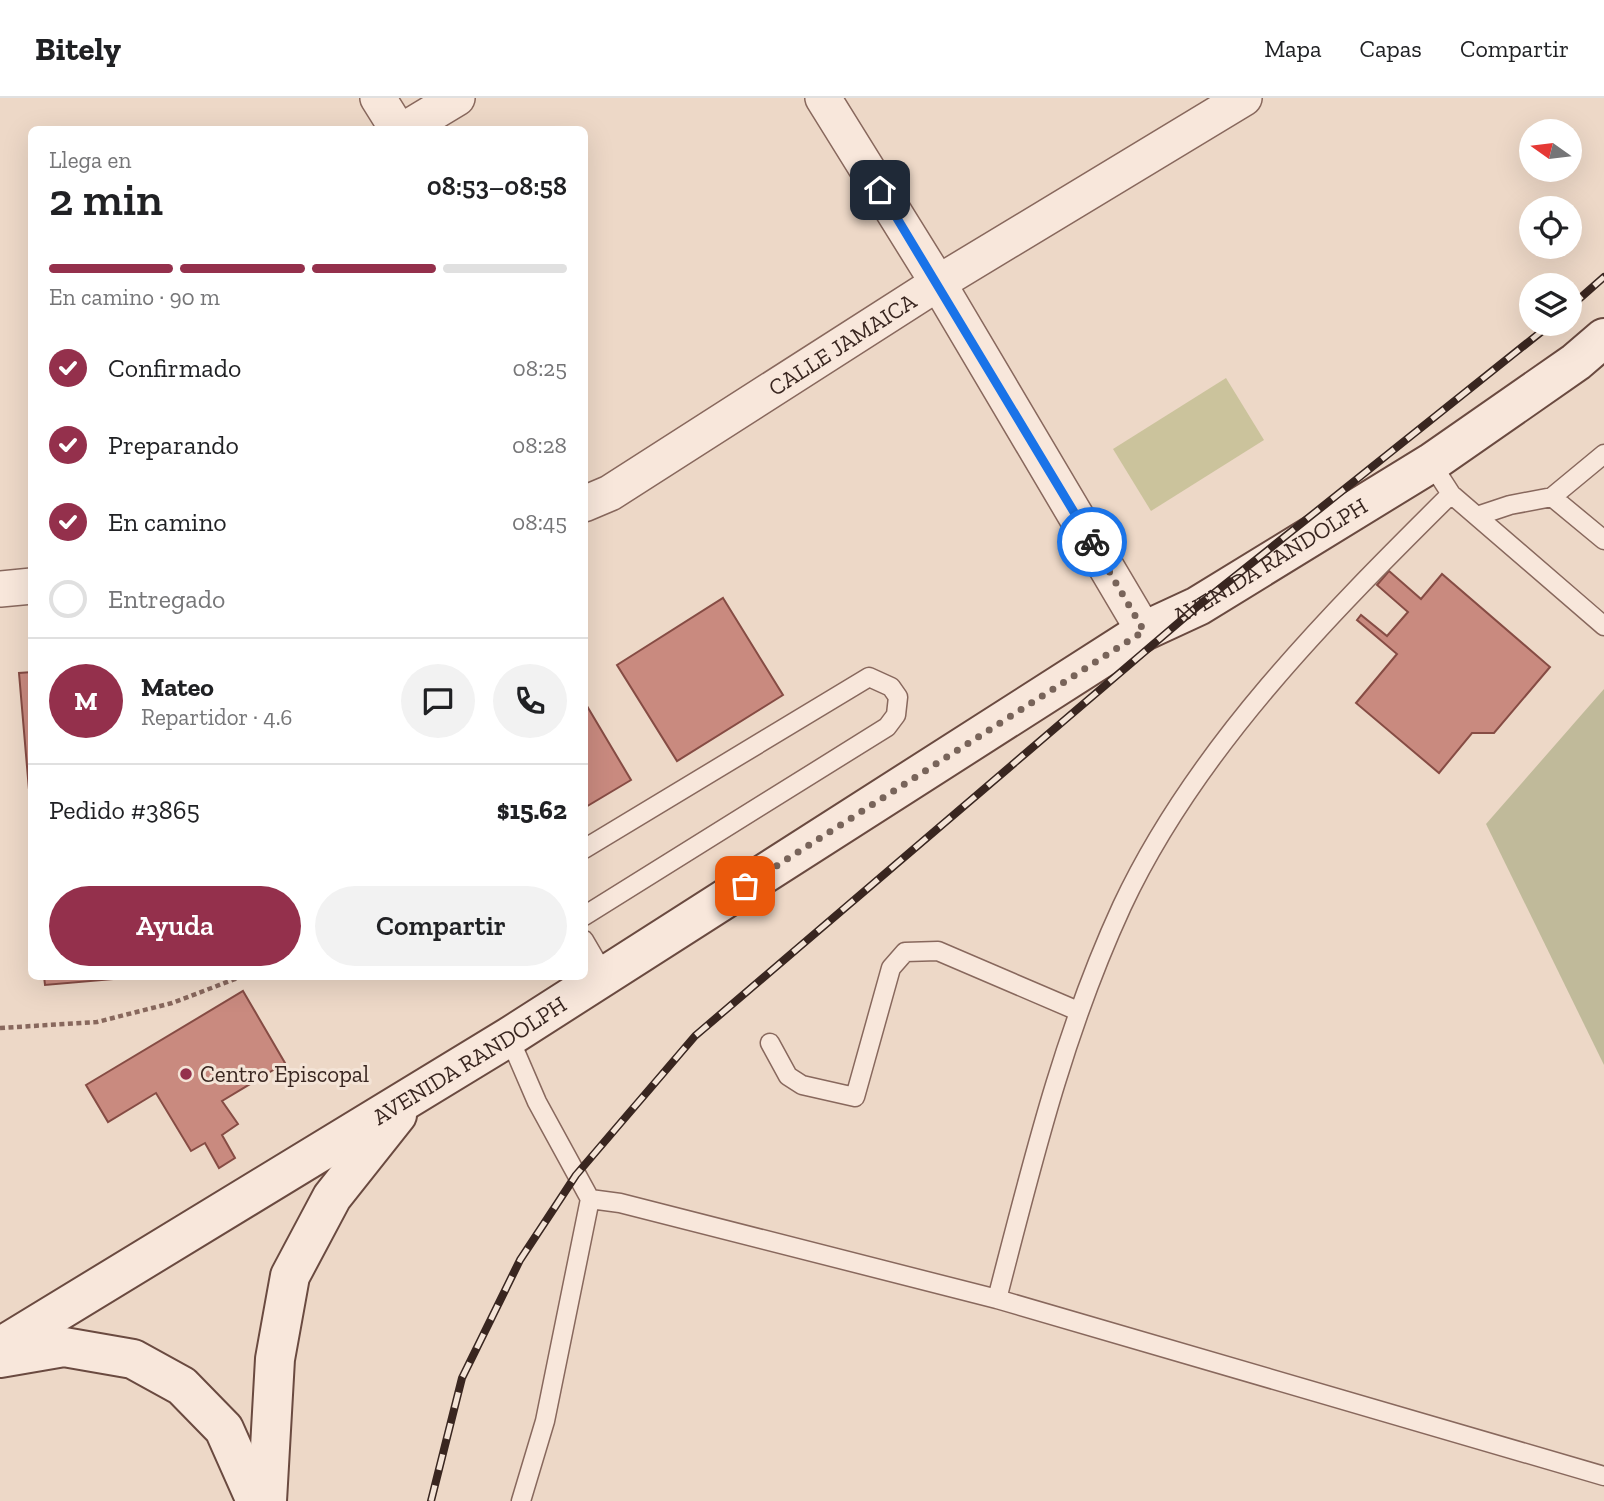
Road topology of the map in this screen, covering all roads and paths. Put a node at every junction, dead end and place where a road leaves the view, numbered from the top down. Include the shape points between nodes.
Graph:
1 (378, 98) edge
2 (457, 98) edge
3 (823, 98) edge
4 (1244, 98) edge
5 (396, 126) edge
6 (411, 126) edge
7 (938, 283) junction
8 (1604, 338) edge
9 (1604, 454) edge
10 (1441, 478) junction
11 (1552, 497) junction
12 (588, 502) edge
13 (1477, 516) junction
14 (1604, 540) edge
15 (28, 586) edge
16 (0, 589) edge
17 (1604, 626) edge
18 (1144, 631) junction
19 (588, 847) edge
20 (588, 914) edge
21 (588, 947) edge
22 (604, 976) junction
23 (232, 980) edge
24 (1078, 1011) junction
25 (0, 1028) edge
26 (509, 1037) junction
27 (770, 1043) dead end
28 (413, 1094) junction
29 (590, 1199) junction
30 (997, 1300) junction
31 (0, 1346) edge
32 (0, 1358) edge
33 (1604, 1476) edge
34 (256, 1501) edge
35 (267, 1501) edge
36 (521, 1501) edge

1 - 5 street
2 - 6 street
3 - 7 street
4 - 7 street, CALLE JAMAICA
7 - 12 street, CALLE JAMAICA via 610,494
7 - 18 street
8 - 10 main road, AVENIDA RANDOLPH
9 - 11 lane
10 - 13 lane
10 - 18 main road, AVENIDA RANDOLPH
10 - 24 lane via 1377,568 1292,660 1206,766 1123,904
11 - 13 lane
11 - 14 lane
13 - 17 lane
15 - 16 street
18 - 22 main road, AVENIDA RANDOLPH
19 - 20 lane via 869,677 891,687 898,698 896,715 887,727
21 - 22 lane
22 - 26 main road, AVENIDA RANDOLPH
23 - 25 path via 172,1003 97,1022
24 - 27 lane via 938,951 905,952 891,968 855,1097 802,1085 788,1076
24 - 30 lane via 1052,1088
26 - 28 main road, AVENIDA RANDOLPH
26 - 29 lane via 537,1102
28 - 31 main road, AVENIDA RANDOLPH
28 - 35 main road via 332,1197 290,1276 275,1359
29 - 30 lane
29 - 36 lane via 545,1421
30 - 33 lane
32 - 34 main road via 64,1347 134,1359 182,1386 224,1429

